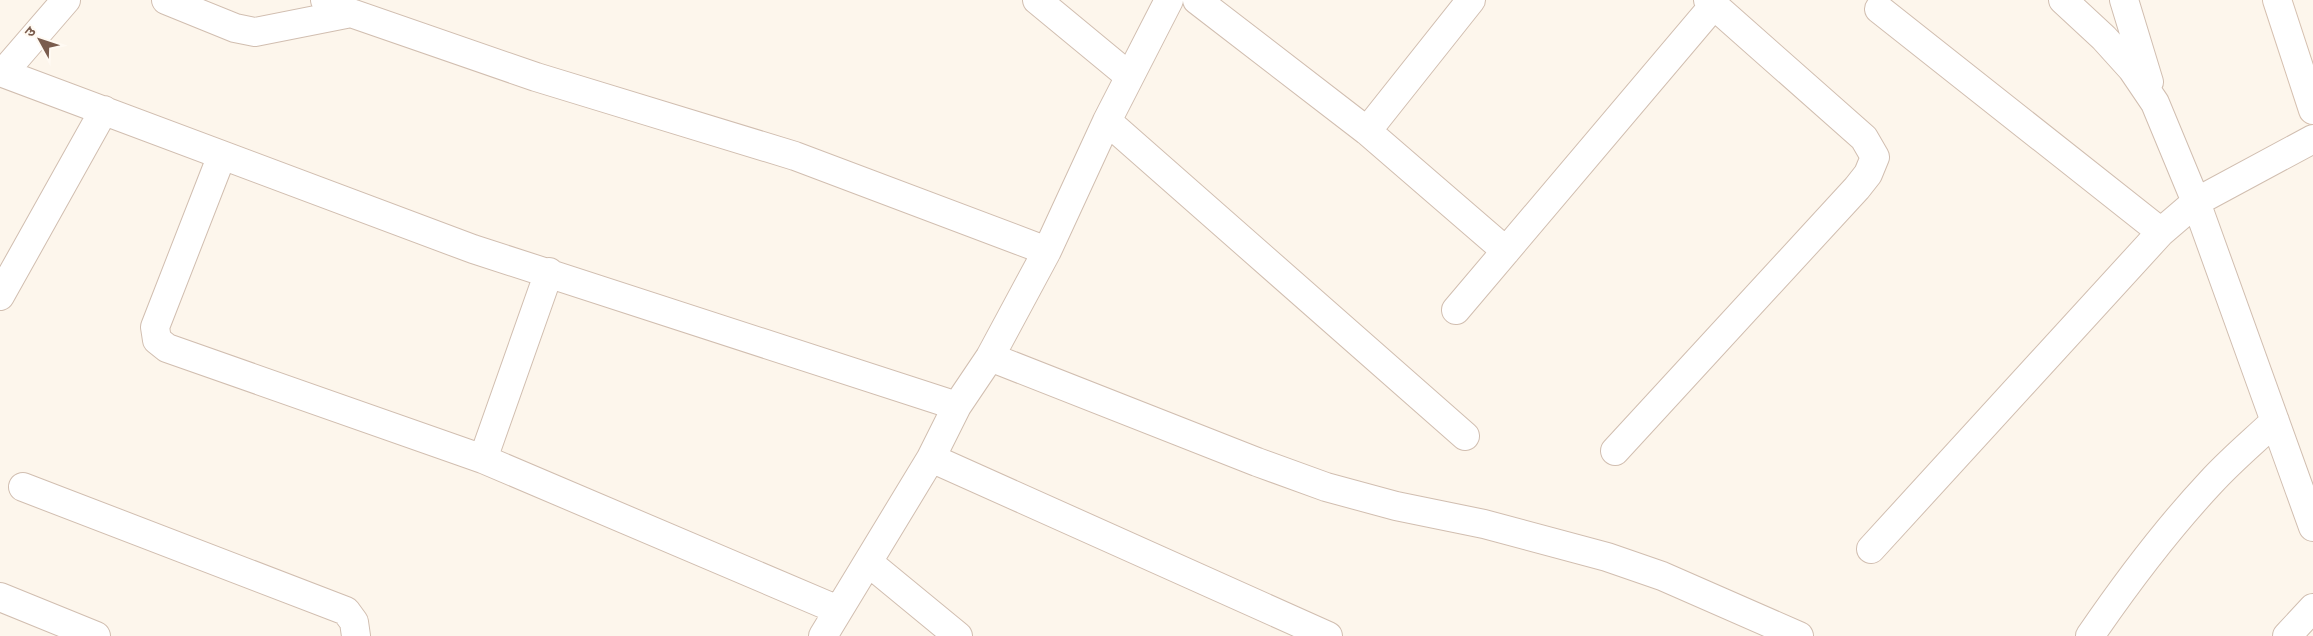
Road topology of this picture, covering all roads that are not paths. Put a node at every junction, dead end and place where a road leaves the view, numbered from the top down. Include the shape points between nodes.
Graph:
1 (66, 0) edge
2 (166, 0) edge
3 (325, 0) edge
4 (1037, 0) edge
5 (1169, 0) edge
6 (1197, 0) edge
7 (1471, 0) edge
8 (2063, 0) edge
9 (2124, 0) edge
10 (2276, 0) edge
11 (1711, 3) edge
12 (1879, 9) dead end
13 (351, 13) junction
14 (2, 72) edge
15 (1129, 76) junction
16 (2156, 103) junction
17 (104, 110) junction
18 (2313, 110) edge
19 (1107, 121) junction
20 (1367, 131) junction
21 (2313, 139) edge
22 (222, 154) junction
23 (2196, 202) junction
24 (2161, 232) junction
25 (1047, 251) junction
26 (1506, 251) junction
27 (549, 272) junction
28 (0, 296) edge
29 (1456, 310) dead end
30 (990, 357) junction
31 (956, 406) junction
32 (2275, 421) junction
33 (1465, 436) dead end
34 (1615, 451) dead end
35 (931, 458) junction
36 (483, 459) junction
37 (23, 487) dead end
38 (2313, 527) edge
39 (1871, 549) dead end
40 (868, 562) junction
41 (0, 597) edge
42 (2313, 608) edge
43 (838, 610) junction
44 (96, 636) edge
45 (356, 636) edge
46 (823, 636) edge
47 (958, 636) edge
48 (1328, 636) edge
49 (1799, 636) edge
50 (2090, 636) edge
51 (2287, 636) edge

1 - 14 street
2 - 13 street via 235,28 255,32
3 - 13 street
4 - 15 street
5 - 15 street
6 - 20 street
7 - 20 street
8 - 16 street via 2121,56
9 - 16 street
10 - 18 street
11 - 26 street
11 - 34 street via 1864,138 1875,157 1857,188
12 - 24 street
13 - 25 street via 536,77 795,156
14 - 17 street
15 - 19 street
16 - 23 street
17 - 22 street
17 - 28 street
19 - 25 street
19 - 33 street
20 - 26 street
21 - 23 street
22 - 27 street via 474,249
22 - 36 street via 155,327 157,340 167,348
23 - 24 street
23 - 32 street
24 - 39 street
25 - 30 street
26 - 29 street
27 - 31 street
27 - 36 street
30 - 31 street
30 - 49 street via 1326,487 1607,557 1662,576
31 - 35 street
32 - 38 street
32 - 50 street via 2180,516
35 - 40 street
35 - 48 street
36 - 43 street
37 - 45 street via 346,611 354,622
40 - 43 street
40 - 47 street
41 - 44 street
42 - 51 street
43 - 46 street

